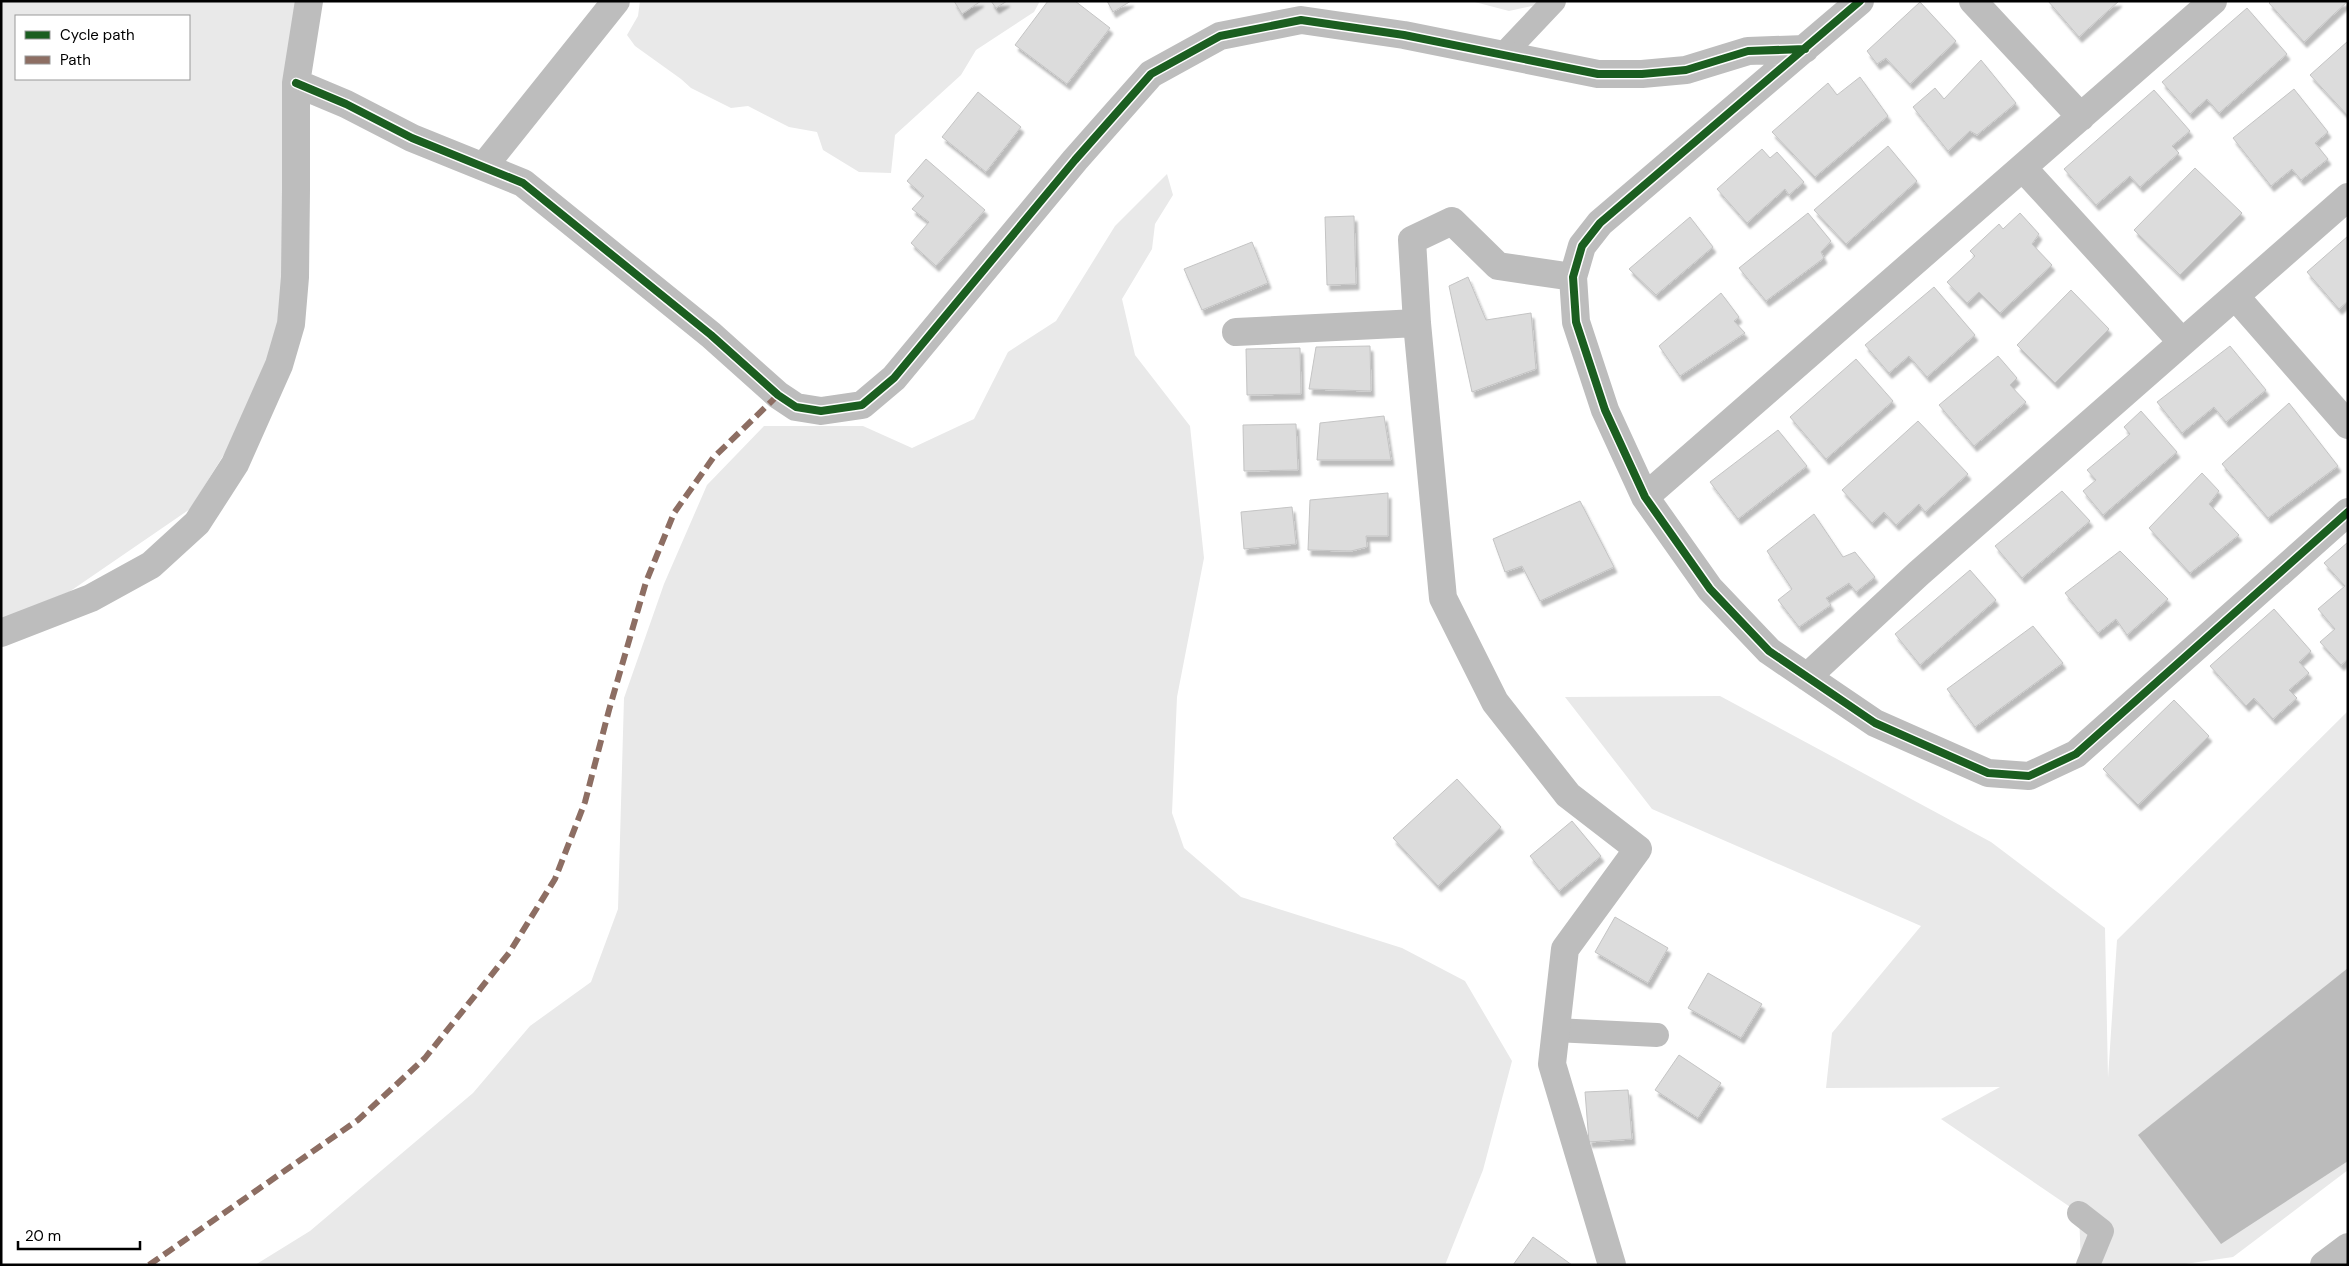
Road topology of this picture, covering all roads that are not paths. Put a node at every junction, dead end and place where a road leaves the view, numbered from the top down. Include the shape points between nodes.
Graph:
1 (309, 1) edge
2 (616, 1) edge
3 (1554, 1) edge
4 (1860, 1) edge
5 (1973, 1) edge
6 (2213, 1) edge
7 (1806, 49) junction
8 (1502, 56) junction
9 (296, 82) junction
10 (2081, 117) junction
11 (484, 166) junction
12 (2023, 168) junction
13 (2348, 197) edge
14 (1573, 277) junction
15 (2235, 296) junction
16 (1417, 323) junction
17 (1236, 332) dead end
18 (2182, 342) junction
19 (2348, 425) edge
20 (1645, 497) junction
21 (2348, 512) edge
22 (1, 633) edge
23 (1807, 676) junction
24 (1555, 1030) junction
25 (1657, 1035) dead end
26 (2079, 1213) dead end
27 (2348, 1247) edge
28 (1612, 1265) edge
29 (2088, 1265) edge
30 (2324, 1265) edge

1 - 9 street
2 - 11 street
3 - 8 lane
4 - 7 street
5 - 10 street
6 - 10 street
7 - 8 street via 1748,51 1686,70 1642,74 1598,74
7 - 14 street via 1600,223 1582,246
8 - 11 street via 1404,34 1301,20 1220,36 1151,74 1075,160 894,378 862,405 821,411 796,407 778,396 711,335 523,183
9 - 11 street via 412,138
9 - 22 street via 291,324 280,365 235,464 197,524 151,565 91,598
10 - 12 street
12 - 18 street
12 - 20 street
13 - 15 street
14 - 16 street via 1498,266 1452,221 1412,240
14 - 20 street via 1576,322 1605,410
15 - 18 street
15 - 19 street
16 - 17 street
16 - 24 street via 1443,598 1501,710 1568,795 1638,849 1565,949
18 - 23 street
20 - 23 street via 1710,588 1769,651
21 - 23 street via 2076,754 2029,776 1988,773 1875,723
24 - 25 lane
24 - 28 street via 1552,1064
26 - 29 lane via 2102,1231
27 - 30 street

